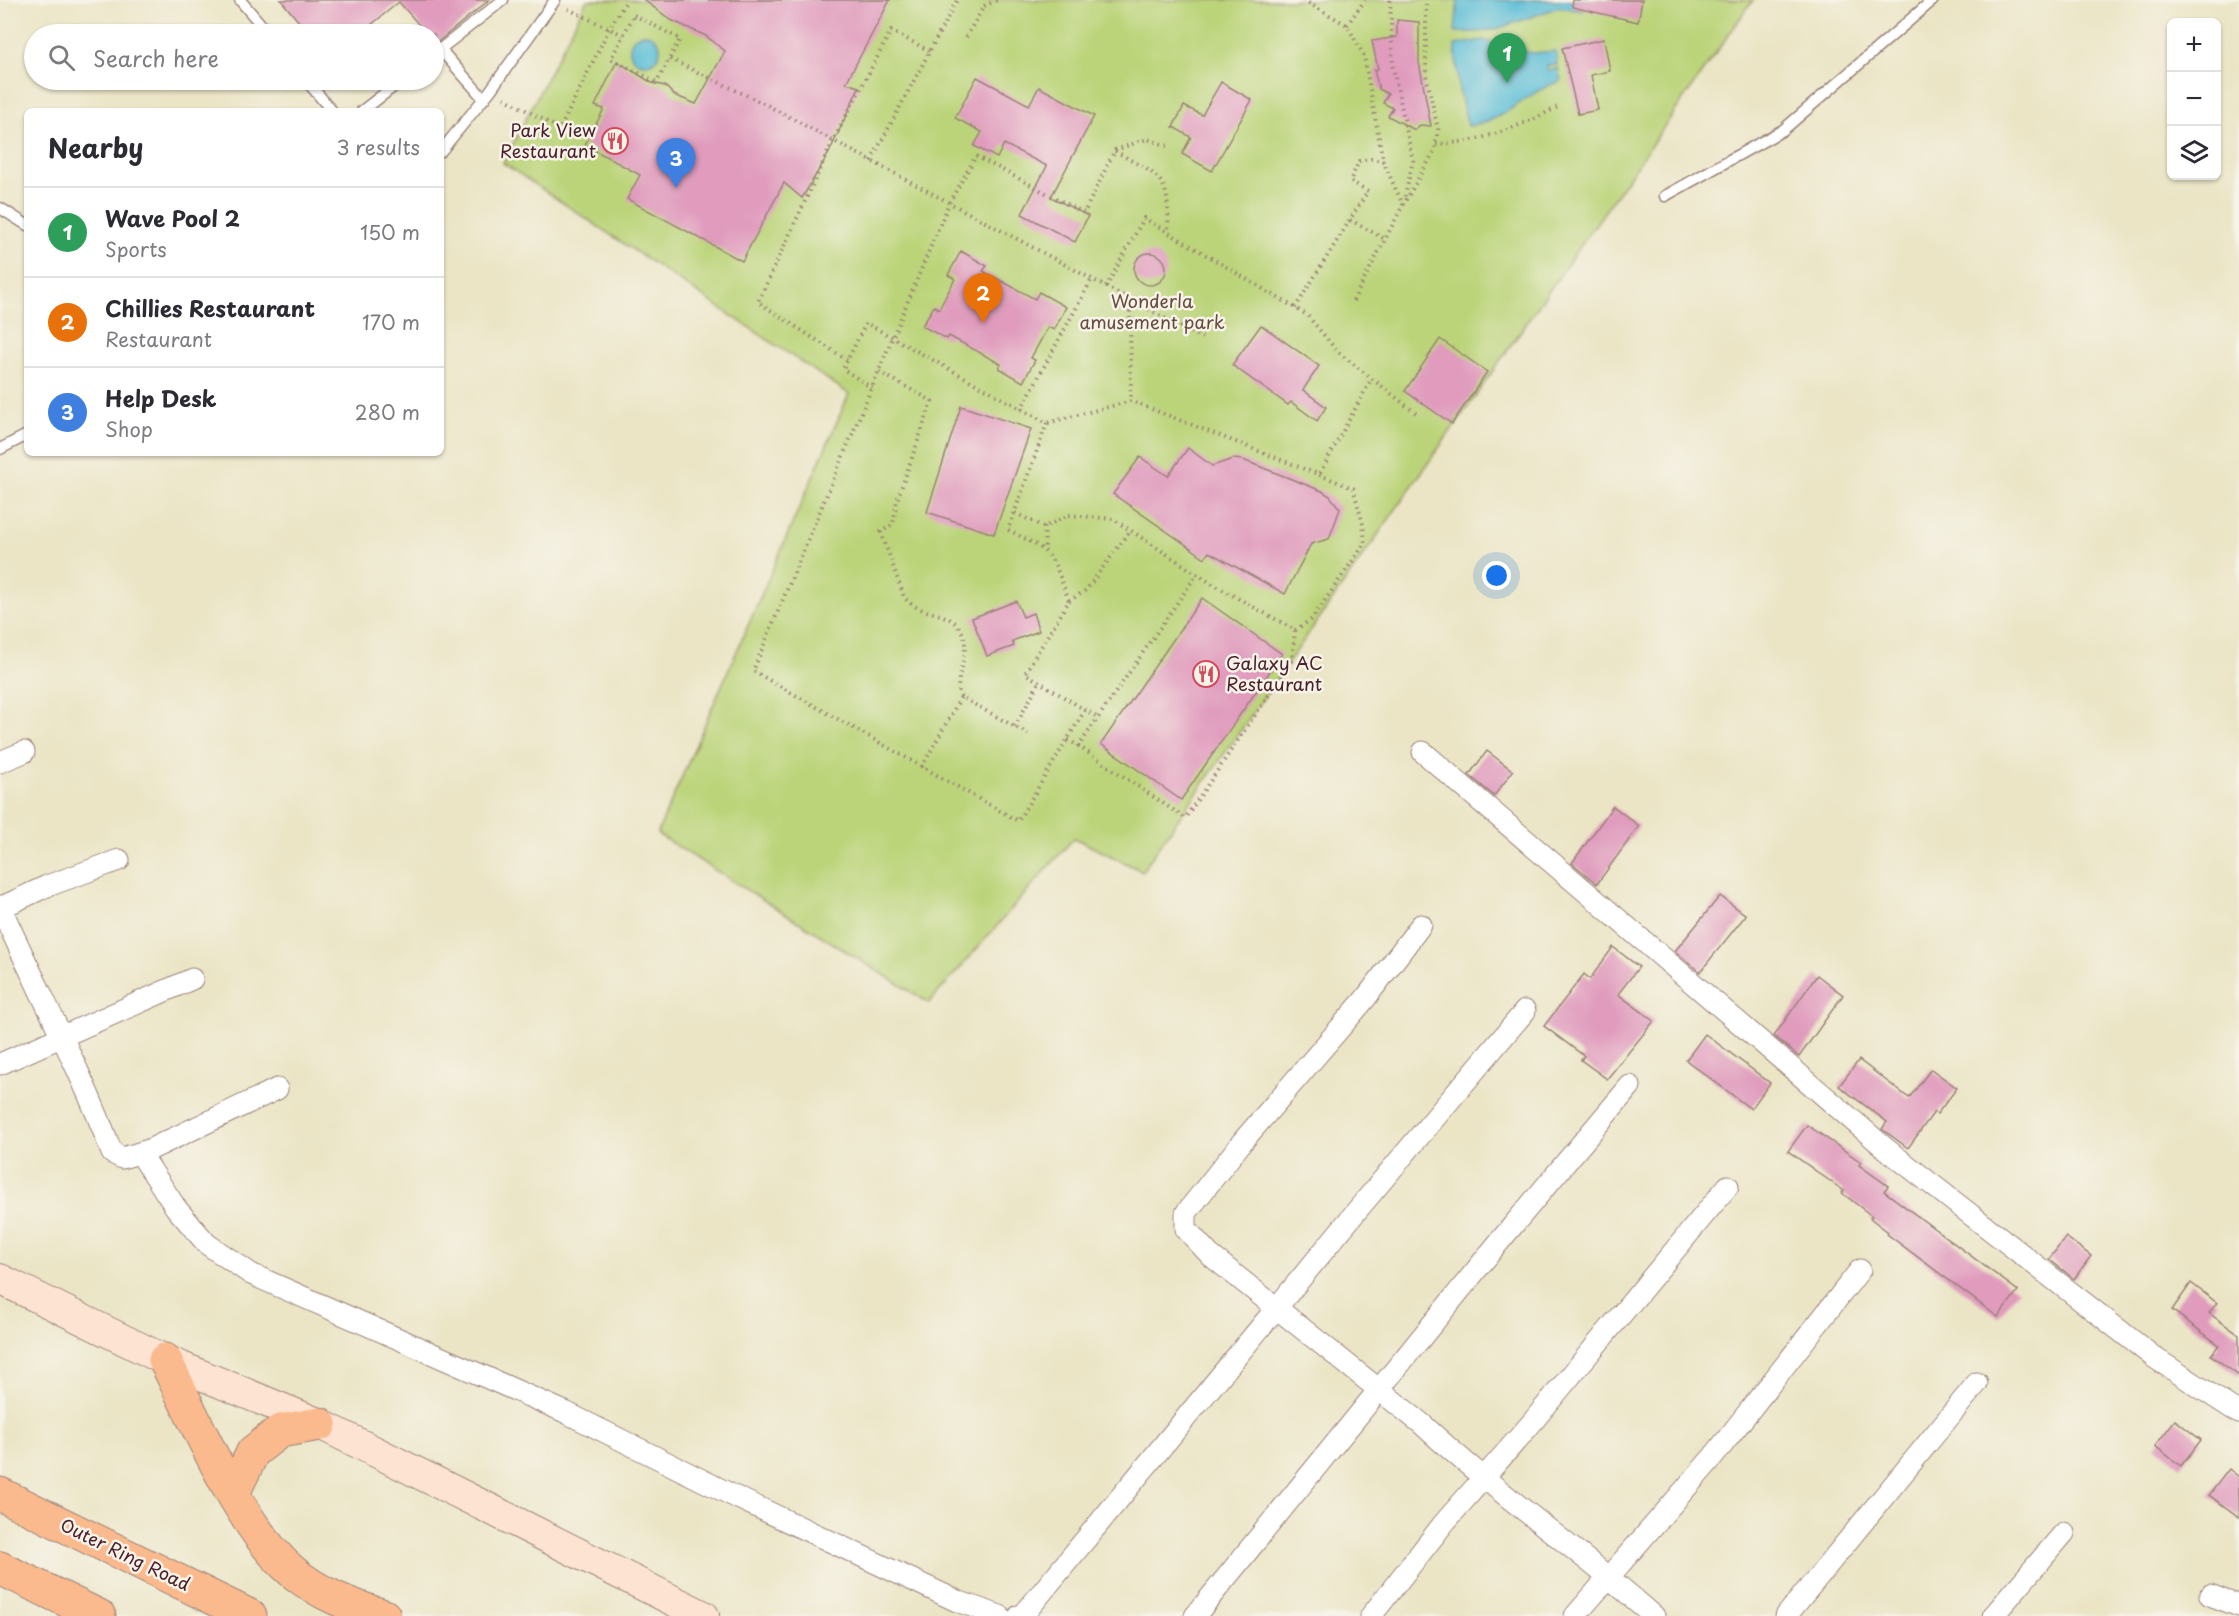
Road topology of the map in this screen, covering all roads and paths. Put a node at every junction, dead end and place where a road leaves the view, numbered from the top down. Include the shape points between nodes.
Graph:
1 (240, 0) edge
2 (503, 0) edge
3 (627, 0) edge
4 (957, 0) edge
5 (997, 0) edge
6 (1303, 0) edge
7 (1365, 0) edge
8 (1390, 0) edge
9 (1426, 0) edge
10 (1933, 0) edge
11 (554, 1) edge
12 (260, 24) edge
13 (1347, 25) junction
14 (609, 28) junction
15 (623, 35) junction
16 (966, 37) dead end
17 (444, 46) edge
18 (930, 51) junction
19 (444, 58) edge
20 (670, 59) junction
21 (314, 90) edge
22 (389, 90) edge
23 (487, 95) junction
24 (1558, 107) dead end
25 (329, 108) edge
26 (366, 108) edge
27 (833, 141) junction
28 (1436, 144) junction
29 (444, 147) edge
30 (1171, 147) dead end
31 (1115, 150) junction
32 (871, 161) junction
33 (1383, 161) junction
34 (1665, 196) dead end
35 (950, 203) junction
36 (1403, 205) junction
37 (0, 208) edge
38 (1350, 220) junction
39 (24, 223) edge
40 (1168, 232) junction
41 (1385, 239) junction
42 (1092, 279) junction
43 (1106, 286) junction
44 (1130, 299) junction
45 (1353, 301) dead end
46 (1295, 308) junction
47 (893, 338) junction
48 (1202, 338) dead end
49 (847, 360) junction
50 (879, 372) junction
51 (1372, 378) junction
52 (872, 388) junction
53 (1131, 401) junction
54 (1021, 409) junction
55 (1417, 414) dead end
56 (1047, 423) junction
57 (24, 437) edge
58 (0, 449) edge
59 (1320, 473) junction
60 (1015, 513) junction
61 (1044, 527) junction
62 (1131, 530) junction
63 (1045, 548) junction
64 (1197, 574) junction
65 (1069, 601) junction
66 (1295, 630) junction
67 (1039, 682) junction
68 (961, 697) junction
69 (1085, 710) junction
70 (1098, 718) junction
71 (1015, 727) junction
72 (1028, 734) dead end
73 (1066, 738) junction
74 (1078, 747) junction
75 (24, 752) dead end
76 (1423, 752) dead end
77 (0, 762) edge
78 (922, 767) junction
79 (119, 860) dead end
80 (0, 907) edge
81 (1422, 925) dead end
82 (192, 979) dead end
83 (1525, 1011) dead end
84 (60, 1036) junction
85 (0, 1064) edge
86 (1630, 1086) dead end
87 (277, 1089) dead end
88 (140, 1153) junction
89 (1728, 1186) dead end
90 (1860, 1270) dead end
91 (0, 1279) edge
92 (1277, 1309) junction
93 (165, 1360) junction
94 (1977, 1383) dead end
95 (1378, 1390) junction
96 (2239, 1413) edge
97 (320, 1424) junction
98 (1484, 1477) junction
99 (233, 1493) junction
100 (0, 1494) edge
101 (2064, 1533) dead end
102 (0, 1568) edge
103 (1609, 1577) junction
104 (2210, 1595) dead end
105 (2239, 1606) edge
106 (99, 1616) edge
107 (250, 1616) edge
108 (384, 1616) edge
109 (704, 1616) edge
110 (1000, 1616) edge
111 (1019, 1616) edge
112 (1195, 1616) edge
113 (1371, 1616) edge
114 (1575, 1616) edge
115 (1654, 1616) edge
116 (1786, 1616) edge
117 (1993, 1616) edge

1 - 12 lane
2 - 17 lane
3 - 14 path
4 - 18 path
5 - 16 path via 984,6
6 - 13 path
7 - 13 path
8 - 36 path via 1393,67 1413,161
9 - 28 path via 1426,75 1438,129
10 - 34 lane via 1783,130
11 - 14 path
11 - 23 lane
13 - 33 path via 1364,56
14 - 15 path
14 - 23 path via 560,129
15 - 20 path via 634,15 680,39
15 - 20 path via 611,58 657,82
18 - 27 path via 891,31
18 - 32 path
19 - 23 lane
20 - 27 path
21 - 25 lane
22 - 26 lane
23 - 29 lane
24 - 28 path via 1490,138
27 - 32 path
27 - 49 path via 758,302
28 - 36 path
30 - 31 path via 1147,139
31 - 35 path via 1084,213 976,156
31 - 40 path via 1159,177 1169,197
32 - 35 path
33 - 36 path
33 - 38 path via 1359,160 1350,180 1368,191
35 - 42 path
35 - 47 path
36 - 41 path
37 - 39 lane
38 - 41 path
38 - 46 path
40 - 43 path via 1144,218
40 - 46 path
41 - 45 path
42 - 43 path
42 - 54 path
43 - 44 path
44 - 48 path
44 - 53 path
46 - 51 path via 1307,315 1338,352
47 - 49 path via 866,323
47 - 50 path
47 - 54 path
49 - 52 path via 843,369
50 - 52 path
50 - 68 path via 932,401 897,500 893,524 882,532 904,597 910,604 948,618 961,631 966,654 958,680
51 - 55 path
51 - 59 path
52 - 78 path via 753,671
53 - 56 path
53 - 59 path
54 - 56 path
56 - 60 path
57 - 58 lane
59 - 66 path via 1353,488 1365,543 1312,619
60 - 61 path
60 - 63 path via 1008,530
61 - 62 path via 1070,514 1113,519
61 - 63 path
62 - 64 path
62 - 65 path via 1086,590
63 - 65 path via 1055,562
64 - 66 path
64 - 70 path
65 - 67 path via 1025,673
66 - 74 path via 1292,661 1185,818
67 - 69 path
67 - 71 path
68 - 71 path
68 - 78 path
69 - 70 path
69 - 73 path
70 - 74 path
71 - 72 path
73 - 74 path
73 - 78 path via 1018,821
75 - 77 street
76 - 96 street via 1885,1148 2155,1358
79 - 80 street
80 - 84 street
81 - 92 street via 1186,1213 1186,1229 1210,1256
82 - 84 street
83 - 92 street
84 - 85 street
84 - 88 street via 94,1105 112,1153 122,1158
86 - 95 street
87 - 88 street
88 - 110 street via 176,1208 207,1244 251,1274 565,1412 957,1601
89 - 98 street
90 - 103 street via 1713,1456
91 - 93 main road
92 - 95 street
92 - 111 street
93 - 97 main road
93 - 99 highway
94 - 116 street
95 - 98 street
95 - 112 street
97 - 99 highway via 280,1431 253,1452
97 - 109 main road
98 - 103 street
98 - 113 street
99 - 108 highway via 256,1532 292,1572 318,1590
100 - 107 highway, Outer Ring Road
101 - 117 street
102 - 106 highway
103 - 114 street
103 - 115 street
104 - 105 street

